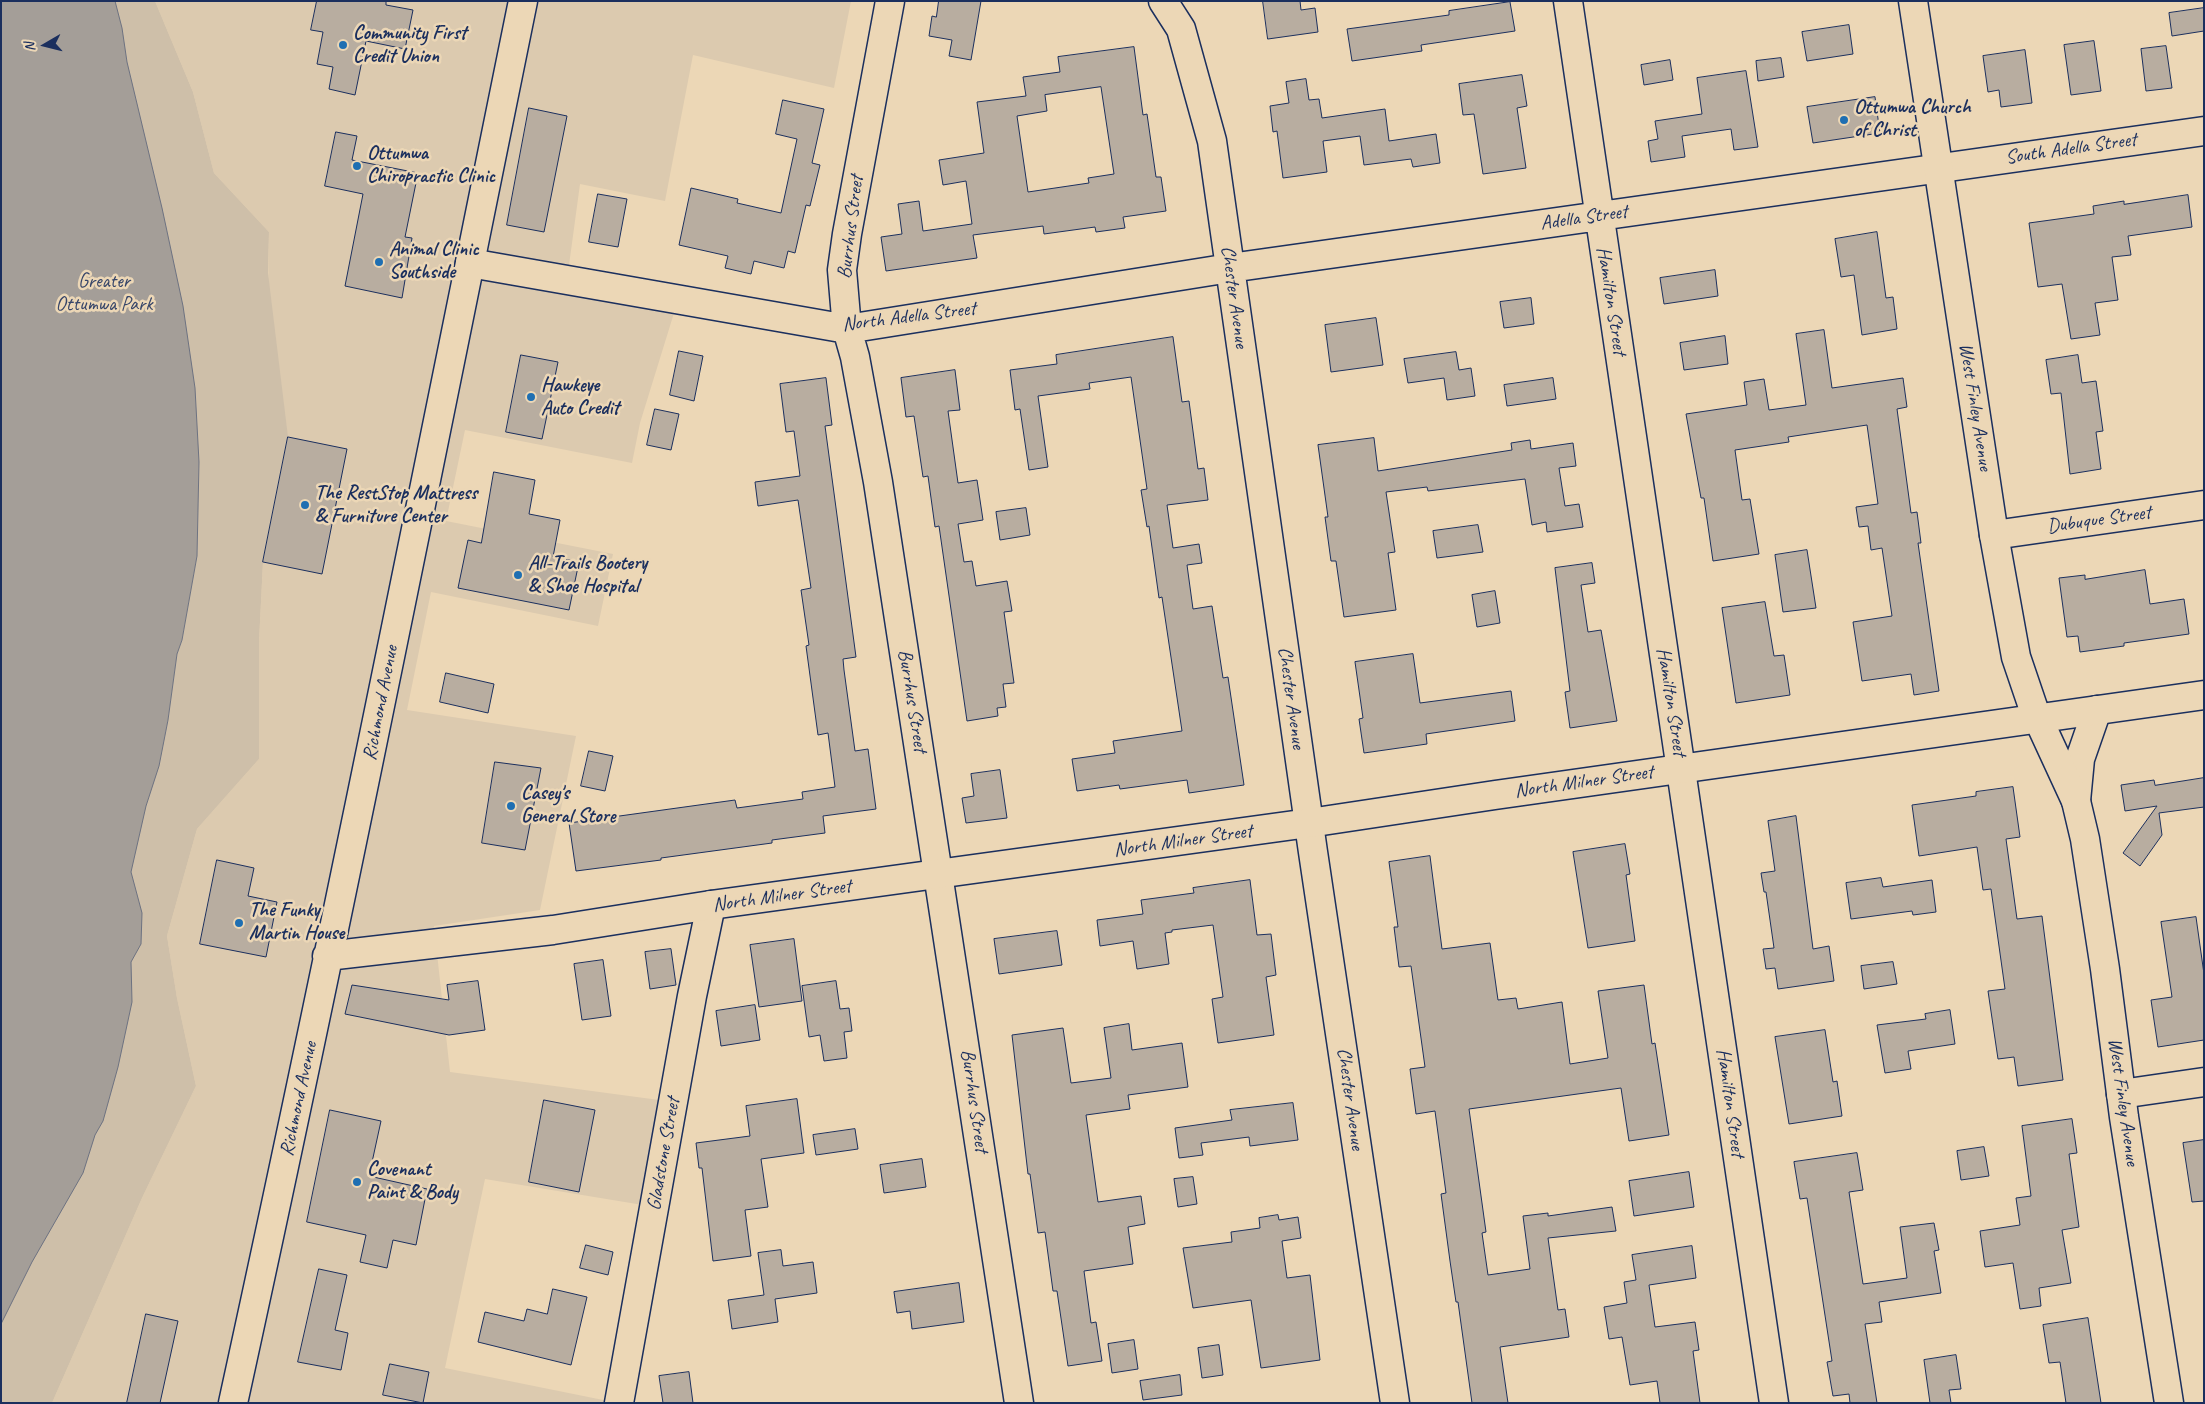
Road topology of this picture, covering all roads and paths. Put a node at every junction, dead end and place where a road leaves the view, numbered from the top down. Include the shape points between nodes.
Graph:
1 (523, 1) edge
2 (890, 1) edge
3 (1163, 1) edge
4 (1568, 1) edge
5 (1913, 1) edge
6 (2204, 131) edge
7 (1938, 168) junction
8 (1598, 216) junction
9 (470, 263) junction
10 (1230, 268) junction
11 (847, 330) junction
12 (2204, 505) edge
13 (1994, 535) junction
14 (2204, 695) edge
15 (2097, 710) junction
16 (2038, 718) junction
17 (1682, 768) junction
18 (2076, 801) junction
19 (1309, 824) junction
20 (940, 875) junction
21 (711, 905) junction
22 (327, 956) junction
23 (2204, 1082) edge
24 (2121, 1094) junction
25 (233, 1403) edge
26 (619, 1403) edge
27 (1019, 1403) edge
28 (1395, 1403) edge
29 (1774, 1403) edge
30 (2168, 1403) edge

1 - 9 street, Richmond Avenue
2 - 11 street, Burrhus Street via 842,270
3 - 10 street, Chester Avenue via 1181,29 1212,141
4 - 8 street, Hamilton Street
5 - 7 street, West Finley Avenue
6 - 7 street, South Adella Street
7 - 8 street, Adella Street
7 - 13 street, West Finley Avenue
8 - 10 street, Adella Street
8 - 17 street, Hamilton Street
9 - 11 street, North Adella Street
9 - 22 street, Richmond Avenue
10 - 11 street, North Adella Street
10 - 19 street, Chester Avenue
11 - 20 street, Burrhus Street via 856,357 876,472
12 - 13 street, Dubuque Street
13 - 16 street, West Finley Avenue via 2016,657
14 - 15 street, North Milner Street
15 - 16 street, North Milner Street
15 - 18 street, West Finley Avenue via 2080,759
16 - 17 street, North Milner Street
16 - 18 street, West Finley Avenue
17 - 19 street, North Milner Street
17 - 29 street, Hamilton Street
18 - 24 street, West Finley Avenue via 2105,968
19 - 20 street, North Milner Street
19 - 28 street, Chester Avenue
20 - 21 street, North Milner Street
20 - 27 street, Burrhus Street
21 - 22 street, North Milner Street via 553,930
21 - 26 street, Gladstone Street
22 - 25 street, Richmond Avenue
23 - 24 street
24 - 30 street, West Finley Avenue

